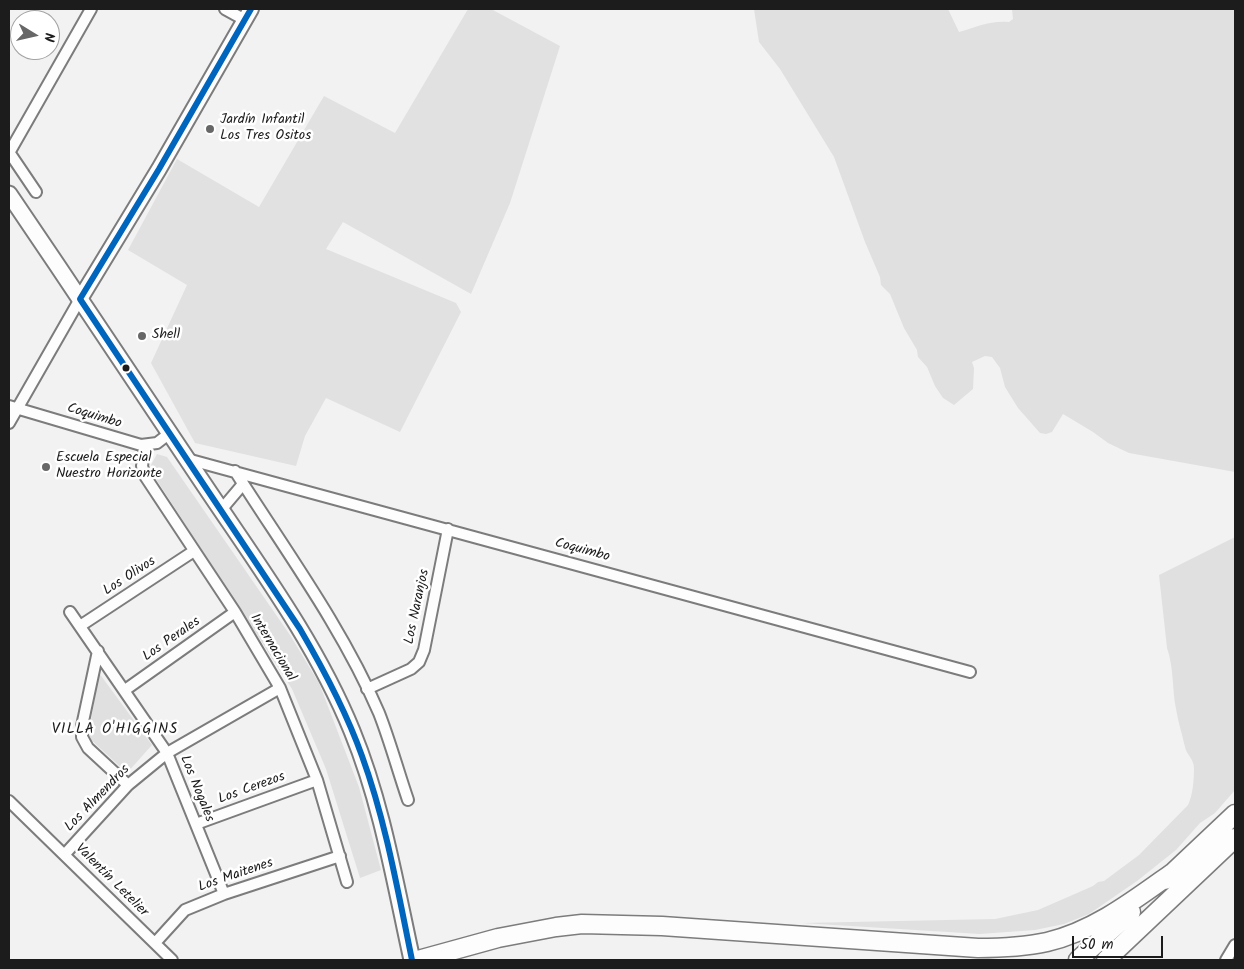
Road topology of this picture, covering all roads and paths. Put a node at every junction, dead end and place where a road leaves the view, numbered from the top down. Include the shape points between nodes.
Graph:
1 (91, 9) edge
2 (225, 9) edge
3 (248, 14) edge
4 (9, 153) edge
5 (36, 192) dead end
6 (9, 194) edge
7 (80, 299) junction
8 (13, 407) edge
9 (9, 423) edge
10 (170, 433) junction
11 (145, 445) junction
12 (187, 459) junction
13 (235, 471) junction
14 (243, 484) junction
15 (221, 510) junction
16 (448, 529) junction
17 (194, 551) junction
18 (70, 612) dead end
19 (235, 612) junction
20 (80, 626) junction
21 (98, 651) junction
22 (970, 672) dead end
23 (280, 688) junction
24 (367, 689) junction
25 (125, 690) junction
26 (167, 753) junction
27 (317, 780) junction
28 (128, 785) junction
29 (408, 800) dead end
30 (9, 801) edge
31 (1235, 814) edge
32 (196, 824) junction
33 (1235, 838) edge
34 (65, 854) junction
35 (340, 856) junction
36 (1172, 873) junction
37 (347, 882) dead end
38 (224, 894) junction
39 (155, 943) junction
40 (1235, 946) edge
41 (172, 960) edge
42 (412, 960) edge
43 (418, 960) edge
44 (1078, 960) edge
45 (1106, 960) edge
46 (1226, 960) edge

1 - 4 street
2 - 3 street
3 - 7 street
4 - 5 street
6 - 7 main road
7 - 8 street
7 - 10 main road
8 - 9 street
8 - 11 street, Coquimbo
10 - 11 street via 157,443
10 - 12 main road
11 - 17 street, Internacional via 142,466 145,476
12 - 13 street, Coquimbo
12 - 15 main road
13 - 14 street
13 - 16 street, Coquimbo
14 - 15 street
14 - 24 street via 339,634
15 - 42 main road via 326,672 352,730 369,777
16 - 22 street, Coquimbo
16 - 24 street, Los Naranjos via 419,662 411,669
17 - 19 street, Internacional
17 - 20 street, Los Olivos
18 - 20 street, Los Nogales
19 - 23 street, Internacional
19 - 25 street, Los Perales
20 - 21 street, Los Nogales
21 - 25 street, Los Nogales
21 - 28 street via 82,737 88,748
23 - 26 street, Los Almendros
23 - 27 street, Internacional
24 - 29 street via 379,714
25 - 26 street, Los Nogales
26 - 28 street, Los Almendros
26 - 32 street, Los Nogales
27 - 32 street, Los Cerezos
27 - 35 street, Internacional
28 - 34 street, Los Almendros
30 - 34 street, Valentín Letelier
31 - 36 highway
32 - 38 street, Los Nogales
33 - 45 highway
34 - 39 street, Valentín Letelier
35 - 37 street, Internacional
35 - 38 street, Los Maitenes
36 - 43 highway via 1092,925 1064,937 1028,946 978,948 662,926 582,924 498,938
36 - 44 highway
38 - 39 street, Los Maitenes via 185,910
39 - 41 street, Valentín Letelier
40 - 46 street

